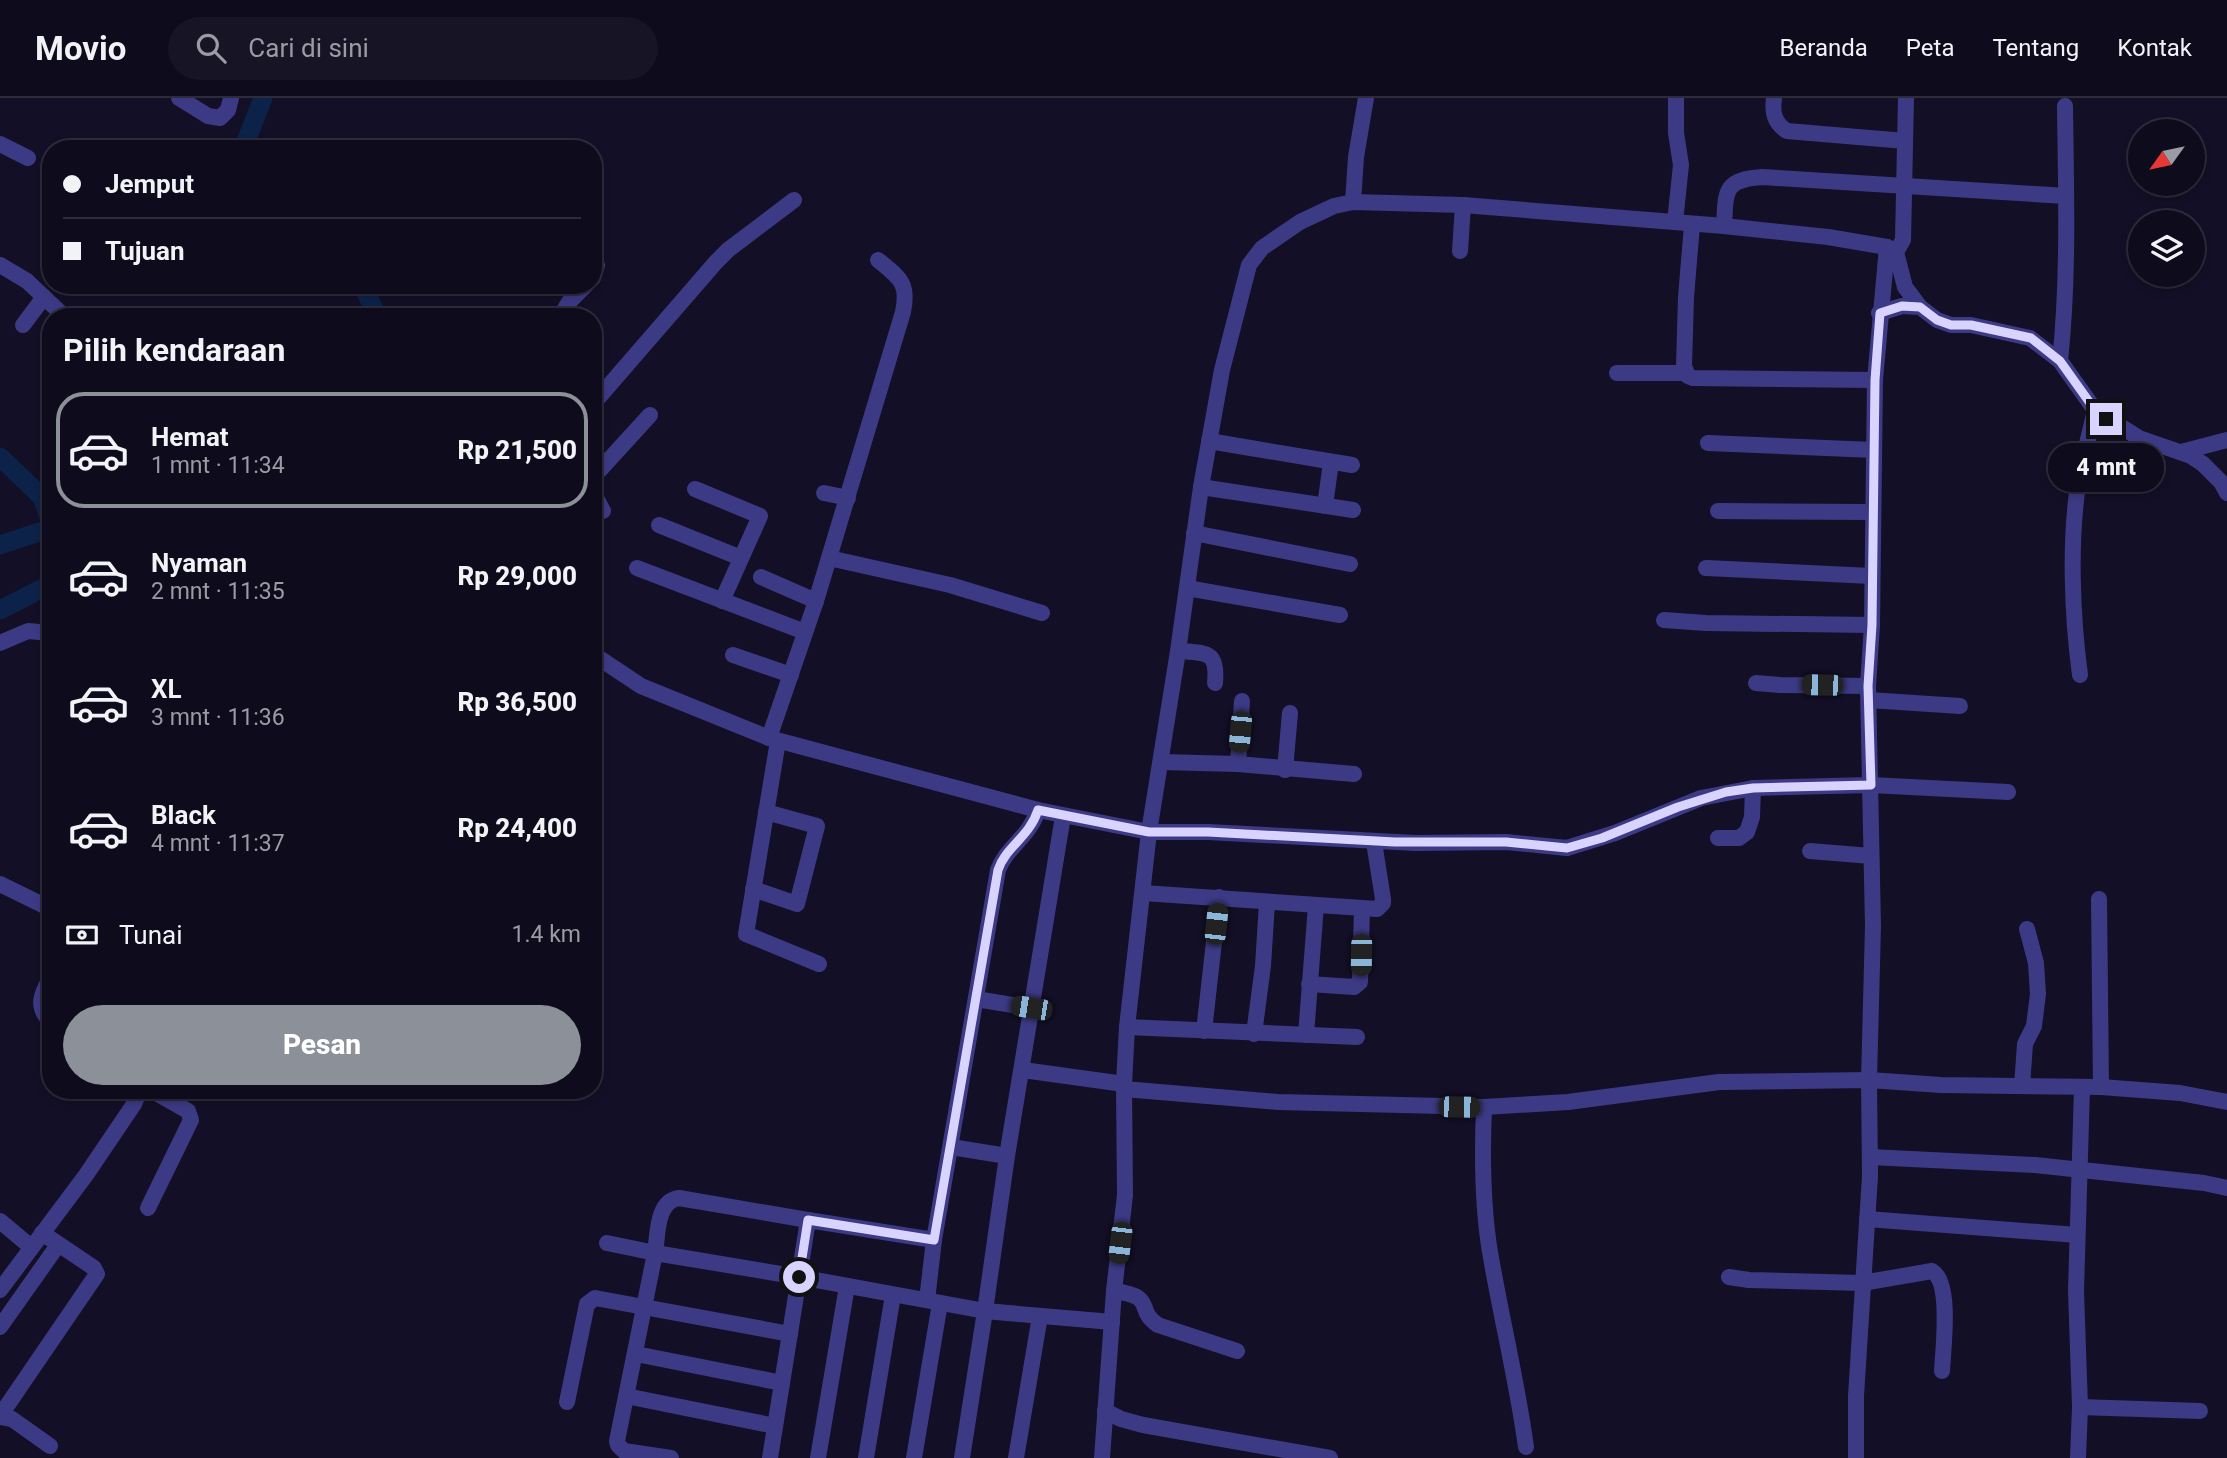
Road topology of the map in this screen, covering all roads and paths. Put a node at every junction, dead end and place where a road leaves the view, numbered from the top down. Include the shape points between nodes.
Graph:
1 (179, 98) edge
2 (231, 98) edge
3 (1366, 98) edge
4 (1676, 98) edge
5 (1774, 98) edge
6 (1906, 98) edge
7 (2065, 106) dead end
8 (1905, 141) junction
9 (0, 144) edge
10 (28, 158) dead end
11 (1905, 185) junction
12 (2066, 196) junction
13 (794, 200) dead end
14 (1353, 202) junction
15 (1462, 205) junction
16 (1675, 222) junction
17 (1692, 225) junction
18 (1724, 226) junction
19 (1891, 249) junction
20 (1461, 251) dead end
21 (878, 260) dead end
22 (0, 265) edge
23 (577, 294) edge
24 (44, 297) junction
25 (1920, 307) junction
26 (56, 308) edge
27 (565, 308) edge
28 (1880, 313) junction
29 (23, 325) dead end
30 (2060, 361) junction
31 (1617, 373) dead end
32 (1685, 373) junction
33 (1875, 380) junction
34 (602, 394) edge
35 (2095, 410) junction
36 (650, 415) dead end
37 (2227, 440) edge
38 (1209, 441) junction
39 (1708, 443) dead end
40 (1874, 450) junction
41 (2181, 452) junction
42 (1331, 462) junction
43 (602, 466) edge
44 (1352, 466) dead end
45 (1201, 487) junction
46 (695, 489) dead end
47 (824, 493) dead end
48 (2227, 493) edge
49 (848, 498) junction
50 (1325, 506) junction
51 (1353, 510) dead end
52 (1718, 511) dead end
53 (1872, 512) junction
54 (659, 525) dead end
55 (1194, 533) junction
56 (741, 558) junction
57 (829, 558) junction
58 (1350, 564) dead end
59 (637, 568) dead end
60 (1706, 568) dead end
61 (1871, 576) junction
62 (761, 577) dead end
63 (1186, 588) junction
64 (722, 601) junction
65 (816, 601) junction
66 (1042, 613) dead end
67 (1340, 615) dead end
68 (1664, 621) dead end
69 (1872, 625) junction
70 (805, 632) junction
71 (42, 633) edge
72 (0, 643) edge
73 (1178, 651) junction
74 (733, 655) dead end
75 (602, 660) edge
76 (791, 675) junction
77 (2080, 675) dead end
78 (1215, 683) dead end
79 (1756, 683) dead end
80 (1869, 693) junction
81 (1242, 701) dead end
82 (1960, 705) dead end
83 (1290, 713) dead end
84 (774, 740) junction
85 (1161, 762) junction
86 (1238, 764) junction
87 (1285, 770) junction
88 (1354, 774) dead end
89 (1871, 785) junction
90 (1753, 788) junction
91 (2008, 792) dead end
92 (1038, 810) junction
93 (766, 812) junction
94 (1063, 816) junction
95 (1149, 832) junction
96 (1718, 838) dead end
97 (1374, 842) junction
98 (1810, 851) dead end
99 (1871, 856) junction
100 (0, 884) edge
101 (754, 889) junction
102 (1143, 893) junction
103 (1219, 897) junction
104 (2099, 898) dead end
105 (1267, 903) junction
106 (42, 905) edge
107 (1316, 905) junction
108 (1362, 909) junction
109 (2027, 929) dead end
110 (819, 964) dead end
111 (1309, 984) junction
112 (42, 994) edge
113 (976, 999) junction
114 (1031, 1008) junction
115 (42, 1011) edge
116 (1126, 1027) junction
117 (1204, 1031) junction
118 (1254, 1034) junction
119 (1306, 1035) junction
120 (1357, 1037) dead end
121 (1023, 1070) junction
122 (1869, 1080) junction
123 (1124, 1086) junction
124 (2022, 1086) junction
125 (2101, 1087) junction
126 (2082, 1088) junction
127 (136, 1099) edge
128 (160, 1099) edge
129 (2227, 1102) edge
130 (1484, 1107) junction
131 (951, 1147) junction
132 (1007, 1156) junction
133 (1870, 1157) junction
134 (2079, 1171) junction
135 (2227, 1188) edge
136 (148, 1208) dead end
137 (1867, 1219) junction
138 (808, 1220) junction
139 (0, 1221) edge
140 (42, 1233) junction
141 (2077, 1236) junction
142 (934, 1240) junction
143 (607, 1243) dead end
144 (58, 1245) junction
145 (31, 1247) junction
146 (655, 1253) junction
147 (799, 1277) junction
148 (1729, 1277) dead end
149 (1862, 1283) junction
150 (846, 1286) junction
151 (0, 1290) edge
152 (1114, 1292) junction
153 (893, 1295) junction
154 (934, 1302) junction
155 (642, 1307) junction
156 (985, 1311) junction
157 (1040, 1316) junction
158 (1111, 1322) junction
159 (0, 1327) edge
160 (790, 1334) junction
161 (1237, 1350) dead end
162 (636, 1354) junction
163 (1942, 1371) dead end
164 (782, 1383) junction
165 (626, 1396) junction
166 (567, 1402) dead end
167 (2080, 1407) junction
168 (1105, 1410) junction
169 (4, 1412) edge
170 (2200, 1412) dead end
171 (775, 1426) junction
172 (50, 1446) dead end
173 (1526, 1447) dead end
174 (671, 1458) edge
175 (770, 1458) edge
176 (818, 1458) edge
177 (866, 1458) edge
178 (914, 1458) edge
179 (962, 1458) edge
180 (1016, 1458) edge
181 (1102, 1458) edge
182 (1330, 1458) edge
183 (1856, 1458) edge
184 (2078, 1458) edge

1 - 2 street via 220,118
3 - 14 street
4 - 16 street via 1681,165
5 - 8 street via 1774,117 1787,131
6 - 8 street
7 - 12 street
8 - 11 street
9 - 10 street
11 - 12 street
11 - 18 street via 1744,178 1726,193
11 - 19 street via 1902,240
12 - 30 street
13 - 34 street via 716,262
14 - 15 street
14 - 38 street via 1300,222 1262,248 1249,265
15 - 16 street
15 - 20 street
16 - 17 street
17 - 18 street
17 - 32 street
18 - 19 street
19 - 25 street via 1905,287
19 - 28 street
21 - 49 street via 898,278 906,296
22 - 24 street
23 - 27 street
24 - 26 street
24 - 29 street
25 - 28 street via 1902,306
25 - 30 street via 1951,325 2031,338
28 - 33 street
30 - 35 street
31 - 32 street
32 - 33 street via 1693,378
33 - 40 street
35 - 41 street via 2139,439
35 - 77 street via 2079,480 2076,518 2074,629
36 - 43 street
37 - 41 street
38 - 42 street
38 - 45 street
39 - 40 street
40 - 53 street
41 - 48 street via 2203,464
42 - 44 street
42 - 50 street
45 - 50 street
45 - 55 street
46 - 56 street via 760,516
47 - 49 street
49 - 57 street
50 - 51 street
52 - 53 street
53 - 61 street
54 - 56 street
55 - 58 street
55 - 63 street
56 - 64 street
57 - 65 street
57 - 66 street via 950,584
59 - 64 street
60 - 61 street
61 - 69 street
62 - 65 street
63 - 67 street
63 - 73 street
64 - 70 street
65 - 70 street
68 - 69 street
69 - 80 street
70 - 76 street
71 - 72 street via 28,632
73 - 78 street via 1212,657
73 - 85 street
74 - 76 street
75 - 84 street via 641,686
76 - 84 street
79 - 80 street
80 - 82 street
80 - 89 street
81 - 86 street
83 - 87 street
84 - 92 street
84 - 93 street
85 - 86 street
85 - 95 street
86 - 87 street
87 - 88 street
89 - 90 street
89 - 91 street
89 - 99 street
90 - 96 street via 1747,832 1739,838
90 - 97 street via 1702,798 1567,848 1506,842
92 - 94 street
92 - 113 street via 1031,828 998,870
93 - 101 street
93 - 101 street via 817,826 797,905
94 - 95 street
94 - 114 street
95 - 97 street
95 - 102 street
97 - 108 street via 1383,903 1377,909
98 - 99 street
99 - 122 street
100 - 106 street
101 - 110 street via 746,934
102 - 103 street
102 - 116 street
103 - 105 street
103 - 117 street
104 - 125 street
105 - 107 street
105 - 118 street
107 - 108 street
107 - 111 street
108 - 111 street via 1360,982 1354,987
109 - 124 street via 2038,994 2034,1026 2025,1044
111 - 119 street
112 - 115 street
113 - 114 street
113 - 131 street
114 - 121 street
116 - 117 street
116 - 123 street
117 - 118 street
118 - 119 street
119 - 120 street
121 - 123 street
121 - 132 street
122 - 124 street
122 - 130 street via 1718,1082 1568,1102
122 - 133 street
123 - 130 street via 1291,1103
123 - 152 street via 1125,1195
124 - 126 street
125 - 126 street
125 - 129 street
126 - 134 street
127 - 140 street
128 - 136 street via 188,1111 191,1120
130 - 173 street via 1487,1231
131 - 132 street
131 - 142 street
132 - 156 street
133 - 134 street
133 - 137 street
134 - 135 street
134 - 141 street
137 - 141 street
137 - 149 street
138 - 142 street
138 - 146 street via 673,1199 662,1213
138 - 147 street
139 - 145 street
140 - 144 street
140 - 145 street
141 - 167 street
142 - 154 street
143 - 146 street
144 - 159 street
144 - 169 street via 97,1274
145 - 151 street
146 - 147 street
146 - 155 street
147 - 150 street
147 - 160 street
148 - 149 street
149 - 163 street via 1937,1273 1944,1291
149 - 183 street
150 - 153 street
150 - 176 street
152 - 158 street
152 - 161 street via 1136,1295 1158,1325
153 - 154 street
153 - 177 street
154 - 156 street
154 - 178 street
155 - 160 street
155 - 162 street
155 - 166 street via 595,1298 587,1304
156 - 157 street
156 - 179 street
157 - 158 street
157 - 180 street
158 - 168 street
160 - 164 street
162 - 164 street
162 - 165 street
164 - 171 street
165 - 171 street
165 - 174 street via 618,1445 624,1451
167 - 170 street
167 - 184 street
168 - 181 street
168 - 182 street via 1128,1422
169 - 172 street
171 - 175 street

